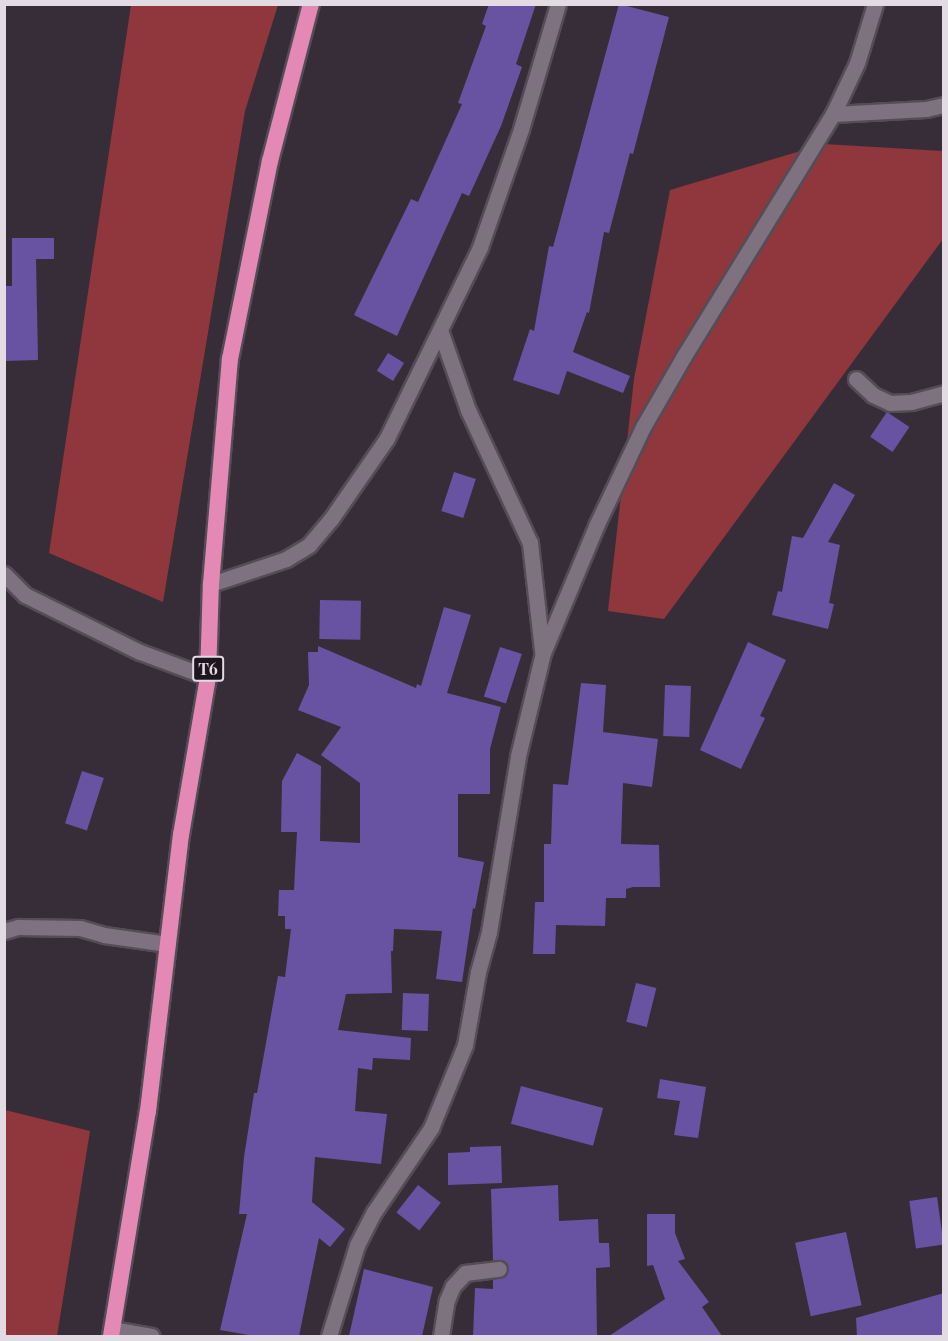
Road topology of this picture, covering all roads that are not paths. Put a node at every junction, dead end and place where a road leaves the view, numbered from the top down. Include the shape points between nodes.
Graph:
1 (311, 4) edge
2 (558, 4) edge
3 (875, 4) edge
4 (944, 105) edge
5 (833, 114) junction
6 (441, 333) junction
7 (856, 379) dead end
8 (944, 393) edge
9 (4, 574) edge
10 (211, 584) junction
11 (543, 653) junction
12 (208, 677) junction
13 (4, 931) edge
14 (166, 944) junction
15 (499, 1269) dead end
16 (112, 1333) edge
17 (151, 1336) edge
18 (329, 1336) edge
19 (441, 1336) edge

1 - 10 highway, T6 via 270,161 230,359
2 - 6 street via 480,247
3 - 5 street via 857,63
4 - 5 street
5 - 11 street via 644,427 596,526
6 - 10 street via 387,438 332,519 309,545 286,560
6 - 11 street via 468,410 530,543
7 - 8 street via 873,395 890,403
9 - 12 street via 25,595 141,652
10 - 12 highway, T6
11 - 18 street via 518,756 489,932 465,1045 431,1128 374,1212 357,1245
12 - 14 highway, T6
13 - 14 street via 18,927 81,928
14 - 16 highway, T6 via 148,1111
15 - 19 street via 465,1273 453,1286
16 - 17 street

